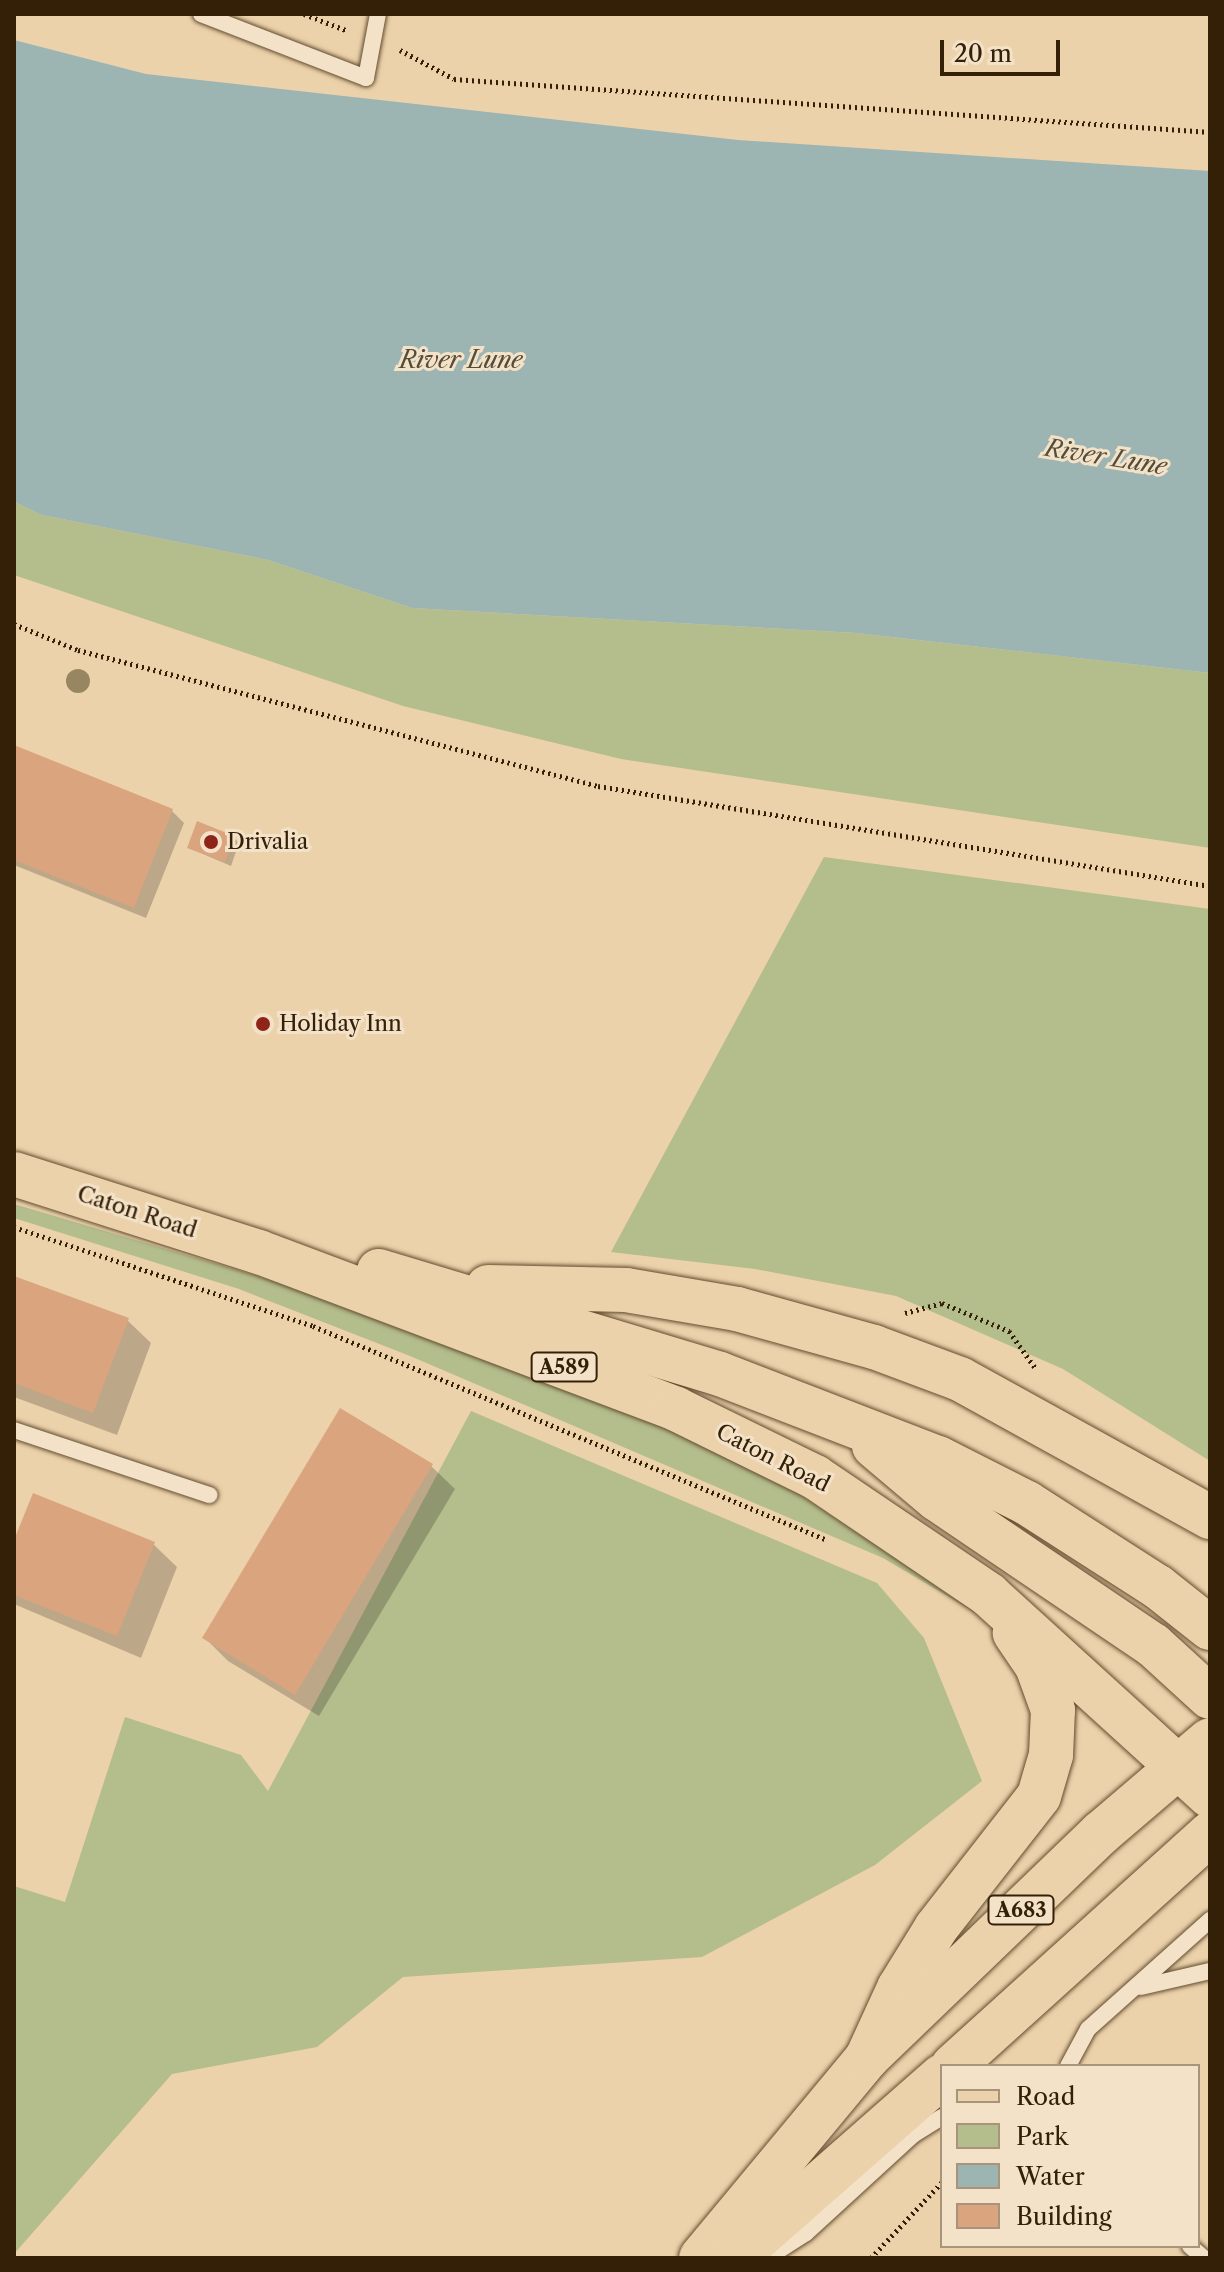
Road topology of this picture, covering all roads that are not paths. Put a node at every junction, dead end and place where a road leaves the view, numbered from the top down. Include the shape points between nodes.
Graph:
1 (201, 14) edge
2 (378, 14) edge
3 (14, 1174) edge
4 (259, 1252) junction
5 (434, 1285) junction
6 (845, 1421) junction
7 (14, 1430) edge
8 (209, 1495) dead end
9 (1210, 1517) edge
10 (989, 1595) junction
11 (1210, 1628) edge
12 (1210, 1697) edge
13 (1194, 1752) edge
14 (1210, 1796) edge
15 (1210, 1834) edge
16 (1210, 1920) edge
17 (1210, 1971) edge
18 (1135, 1988) junction
19 (867, 2058) junction
20 (955, 2064) edge
21 (1069, 2064) edge
22 (940, 2078) edge
23 (940, 2118) edge
24 (701, 2258) edge
25 (735, 2258) edge
26 (767, 2258) edge

1 - 2 lane via 366,78
3 - 4 main road, Caton Road / A589
4 - 5 main road, Caton Road / A589 via 359,1265
4 - 10 main road, Caton Road / A589 via 676,1409 815,1477
5 - 6 main road, Caton Road / A589 via 720,1374
5 - 9 main road via 626,1290 737,1309 874,1347 960,1379
6 - 11 main road, Caton Road / A589 via 938,1458 1027,1503 1158,1587
6 - 12 main road via 937,1499 1153,1645
7 - 8 lane
10 - 13 main road, Caton Road / A589
10 - 19 main road via 1037,1666 1053,1710 1051,1755 1039,1796 936,1928 899,1988
13 - 14 main road, Caton Road / A589
13 - 19 main road, A683
15 - 20 main road
16 - 18 lane
17 - 18 lane
18 - 21 lane via 1088,2029
19 - 24 main road, A683
22 - 25 main road
23 - 26 lane via 913,2135 806,2233

